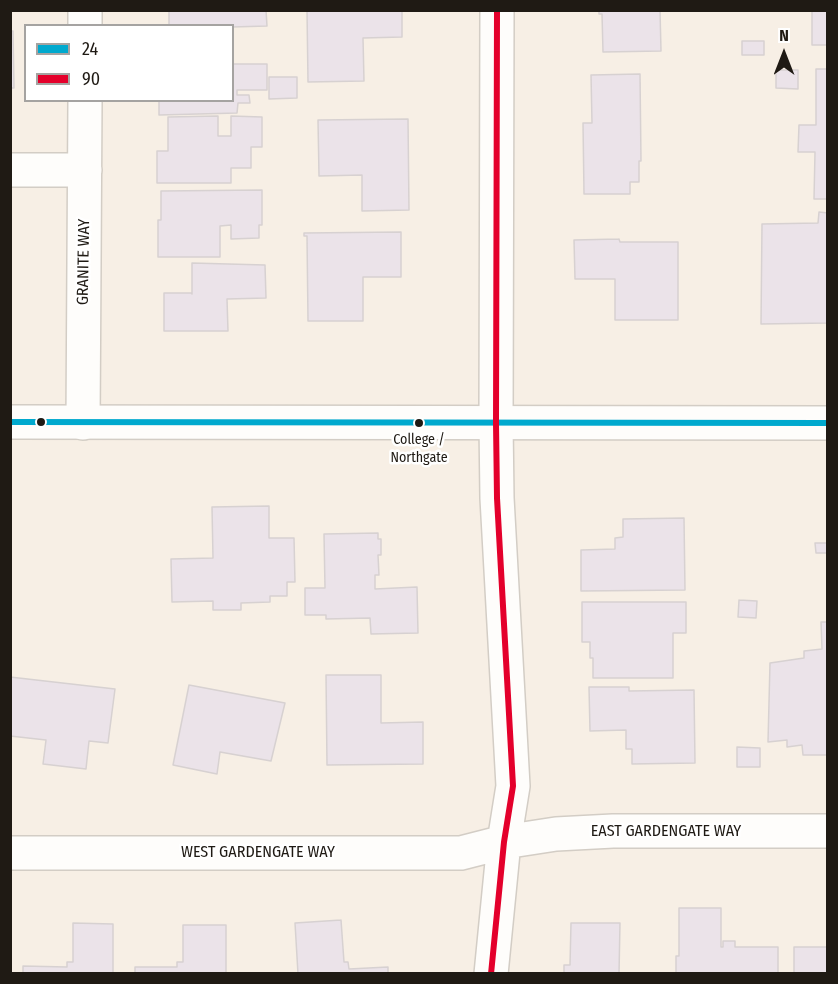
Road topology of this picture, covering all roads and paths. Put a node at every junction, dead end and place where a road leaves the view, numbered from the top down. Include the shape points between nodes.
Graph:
1 (496, 10) edge
2 (85, 102) edge
3 (10, 170) edge
4 (85, 170) junction
5 (10, 422) edge
6 (83, 423) junction
7 (496, 423) junction
8 (828, 423) edge
9 (828, 831) edge
10 (504, 843) junction
11 (10, 853) edge
12 (491, 974) edge

1 - 7 street
2 - 4 street, GRANITE WAY
3 - 4 street
4 - 6 street, GRANITE WAY
5 - 6 street
6 - 7 street
7 - 8 street
7 - 10 street via 513,786
9 - 10 street, EAST GARDENGATE WAY via 612,831 556,834
10 - 11 street, WEST GARDENGATE WAY via 461,853
10 - 12 street

